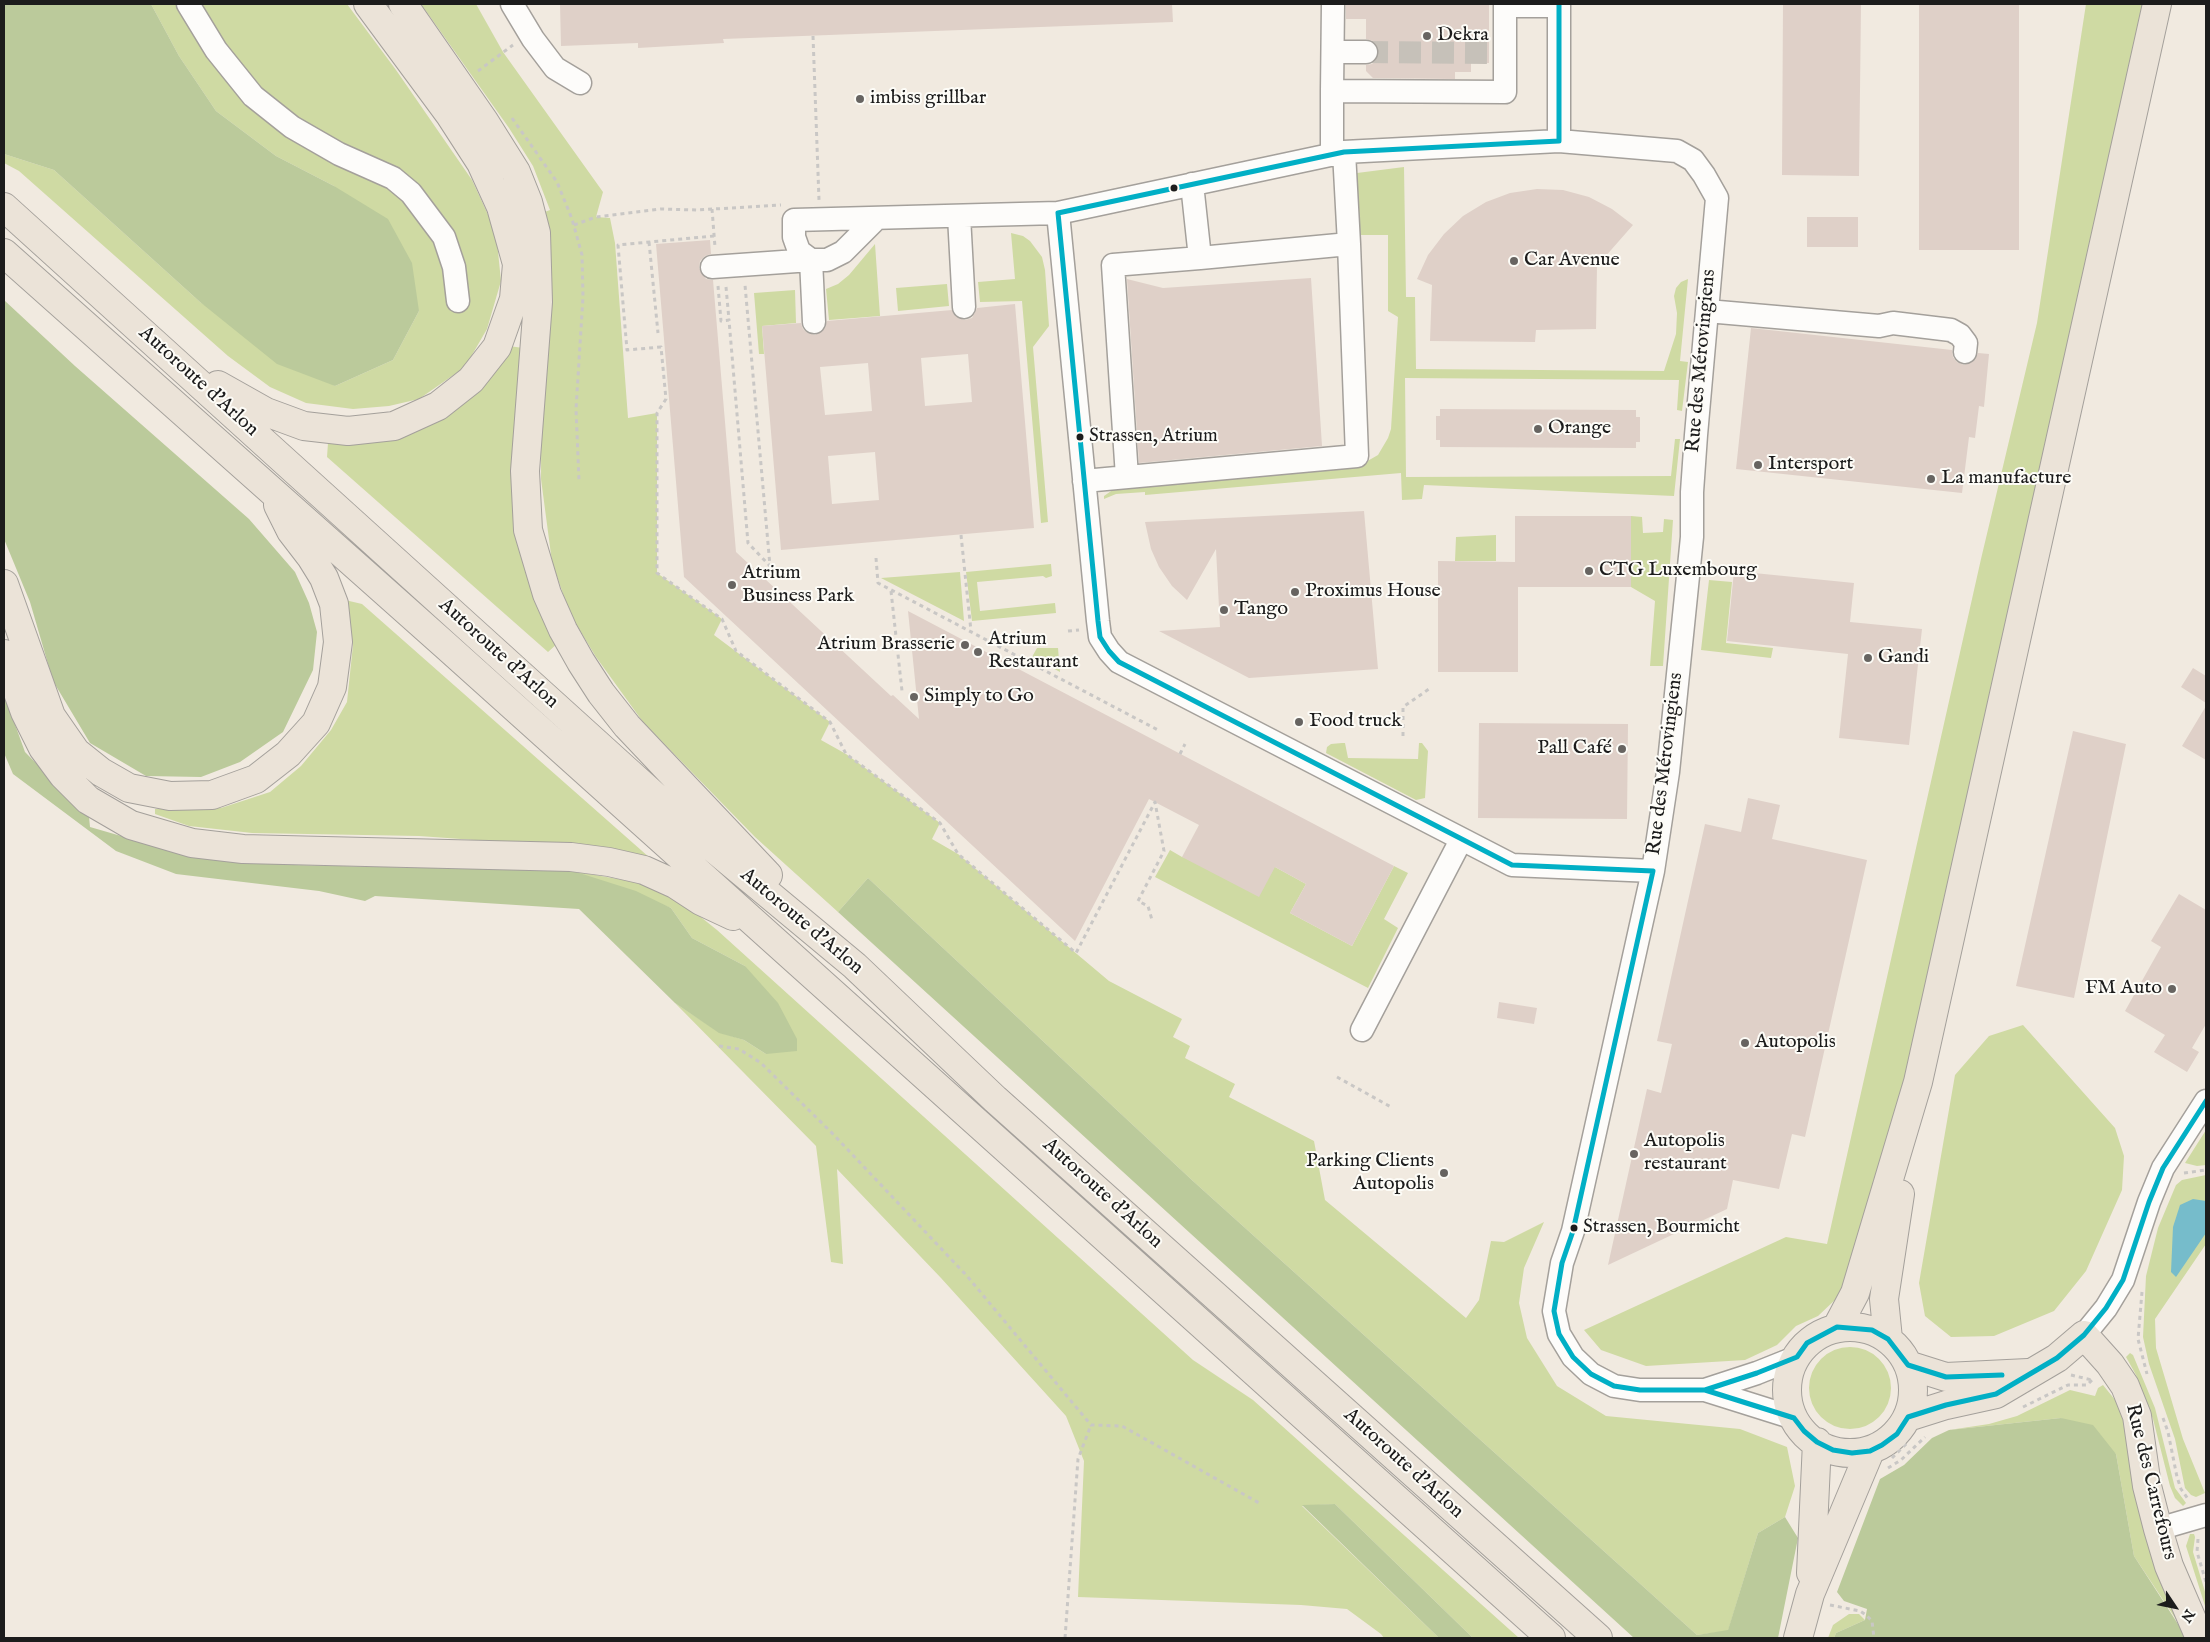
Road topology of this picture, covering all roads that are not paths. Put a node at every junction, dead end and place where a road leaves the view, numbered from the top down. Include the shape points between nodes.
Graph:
1 (188, 4) edge
2 (356, 4) edge
3 (368, 4) edge
4 (390, 4) edge
5 (403, 4) edge
6 (512, 4) edge
7 (1333, 4) edge
8 (2157, 4) edge
9 (1505, 5) edge
10 (1559, 5) edge
11 (1333, 52) junction
12 (1366, 52) tunnel mouth
13 (420, 76) junction
14 (580, 83) dead end
15 (1332, 91) junction
16 (1559, 141) junction
17 (1338, 154) junction
18 (516, 172) junction
19 (1192, 184) junction
20 (4, 207) edge
21 (1058, 213) junction
22 (959, 216) junction
23 (876, 219) junction
24 (1349, 244) junction
25 (4, 252) edge
26 (1200, 258) junction
27 (811, 260) junction
28 (715, 268) road end
29 (458, 301) dead end
30 (964, 307) dead end
31 (1707, 311) junction
32 (814, 322) dead end
33 (160, 348) junction
34 (1965, 352) dead end
35 (1127, 478) junction
36 (1084, 481) junction
37 (272, 491) junction
38 (4, 584) edge
39 (4, 654) edge
40 (1461, 840) junction
41 (1652, 871) junction
42 (763, 931) junction
43 (855, 966) junction
44 (1362, 1030) dead end
45 (1918, 1082) junction
46 (2206, 1101) edge
47 (1837, 1327) junction
48 (2084, 1335) junction
49 (1888, 1339) junction
50 (1797, 1357) junction
51 (1908, 1365) junction
52 (2030, 1373) junction
53 (1705, 1390) junction
54 (1908, 1417) junction
55 (1794, 1418) junction
56 (1817, 1442) junction
57 (1870, 1451) junction
58 (2200, 1517) edge
59 (2158, 1529) junction
60 (1819, 1600) junction
61 (1551, 1638) edge
62 (1598, 1638) edge
63 (1798, 1638) edge
64 (2200, 1638) edge

1 - 29 street via 216,50 253,96 292,127 339,154 393,178 411,193 444,237 454,267
2 - 13 main road via 392,51
3 - 13 main road
4 - 18 main road via 475,128
5 - 18 main road
6 - 14 street via 555,68
7 - 11 street
8 - 45 main road
9 - 10 street
9 - 15 street via 1497,53 1505,92
10 - 16 street
11 - 12 street
11 - 15 street
13 - 33 main road via 481,163 501,206 517,264 514,299 497,347 472,380 438,406 394,426 348,431 304,426 266,412
15 - 17 street
16 - 17 street, Rue des Mérovingiens
16 - 31 street, Rue des Mérovingiens via 1677,151 1693,160 1717,198
17 - 19 street, Rue des Mérovingiens
17 - 24 street
18 - 43 main road via 536,233 538,302 525,470 528,530 563,630 601,693 627,726
19 - 21 street, Rue des Mérovingiens
19 - 26 street
20 - 33 main road, Autoroute d'Arlon
21 - 22 street, Rue des Mérovingiens
21 - 36 street
22 - 23 street, Rue des Mérovingiens
22 - 30 street
23 - 27 street via 844,252 828,260
23 - 27 street, Rue des Mérovingiens via 794,220 794,237 799,251
24 - 26 street
24 - 35 street via 1357,456
25 - 37 main road, Autoroute d'Arlon
26 - 35 street via 1113,265
27 - 28 street
27 - 32 street
31 - 34 street via 1781,325 1878,334 1893,323 1951,330 1966,342
31 - 41 street, Rue des Mérovingiens via 1692,492 1692,537 1668,772
33 - 43 main road, Autoroute d'Arlon via 701,838
35 - 36 street
36 - 40 street via 1100,637 1119,662
37 - 38 main road via 291,531 324,578 334,604 338,642 332,688 316,723 288,754 256,779 212,795 170,796 129,788 76,752 51,716
37 - 42 main road, Autoroute d'Arlon
39 - 42 main road via 25,712 43,748 62,775 88,800 131,825 192,843 243,848 571,857 609,862 644,870
40 - 41 street via 1512,865
40 - 44 street
41 - 53 street, Rue des Mérovingiens via 1573,1231 1562,1263 1554,1311 1560,1334 1573,1357 1591,1374 1614,1386 1640,1390
42 - 61 main road, Autoroute d'Arlon
43 - 62 main road, Autoroute d'Arlon via 995,1099
45 - 47 main road via 1855,1293
45 - 49 main road via 1884,1299
46 - 48 street via 2163,1168 2123,1280
47 - 49 main road via 1872,1330
47 - 50 main road via 1807,1344
48 - 52 main road via 2057,1358
48 - 59 main road, Rue des Carrefours via 2110,1364 2128,1394 2136,1416 2147,1486
49 - 51 main road
50 - 53 street, Rue des Mérovingiens
50 - 55 main road via 1787,1388
51 - 52 main road via 1946,1377
51 - 54 main road via 1912,1383
52 - 54 main road via 1996,1394
53 - 55 street, Rue des Mérovingiens
54 - 57 main road via 1897,1434
55 - 56 main road
56 - 57 main road via 1833,1450
56 - 60 main road
57 - 60 main road
58 - 59 street
59 - 64 main road, Rue des Carrefours via 2169,1566
60 - 63 main road

